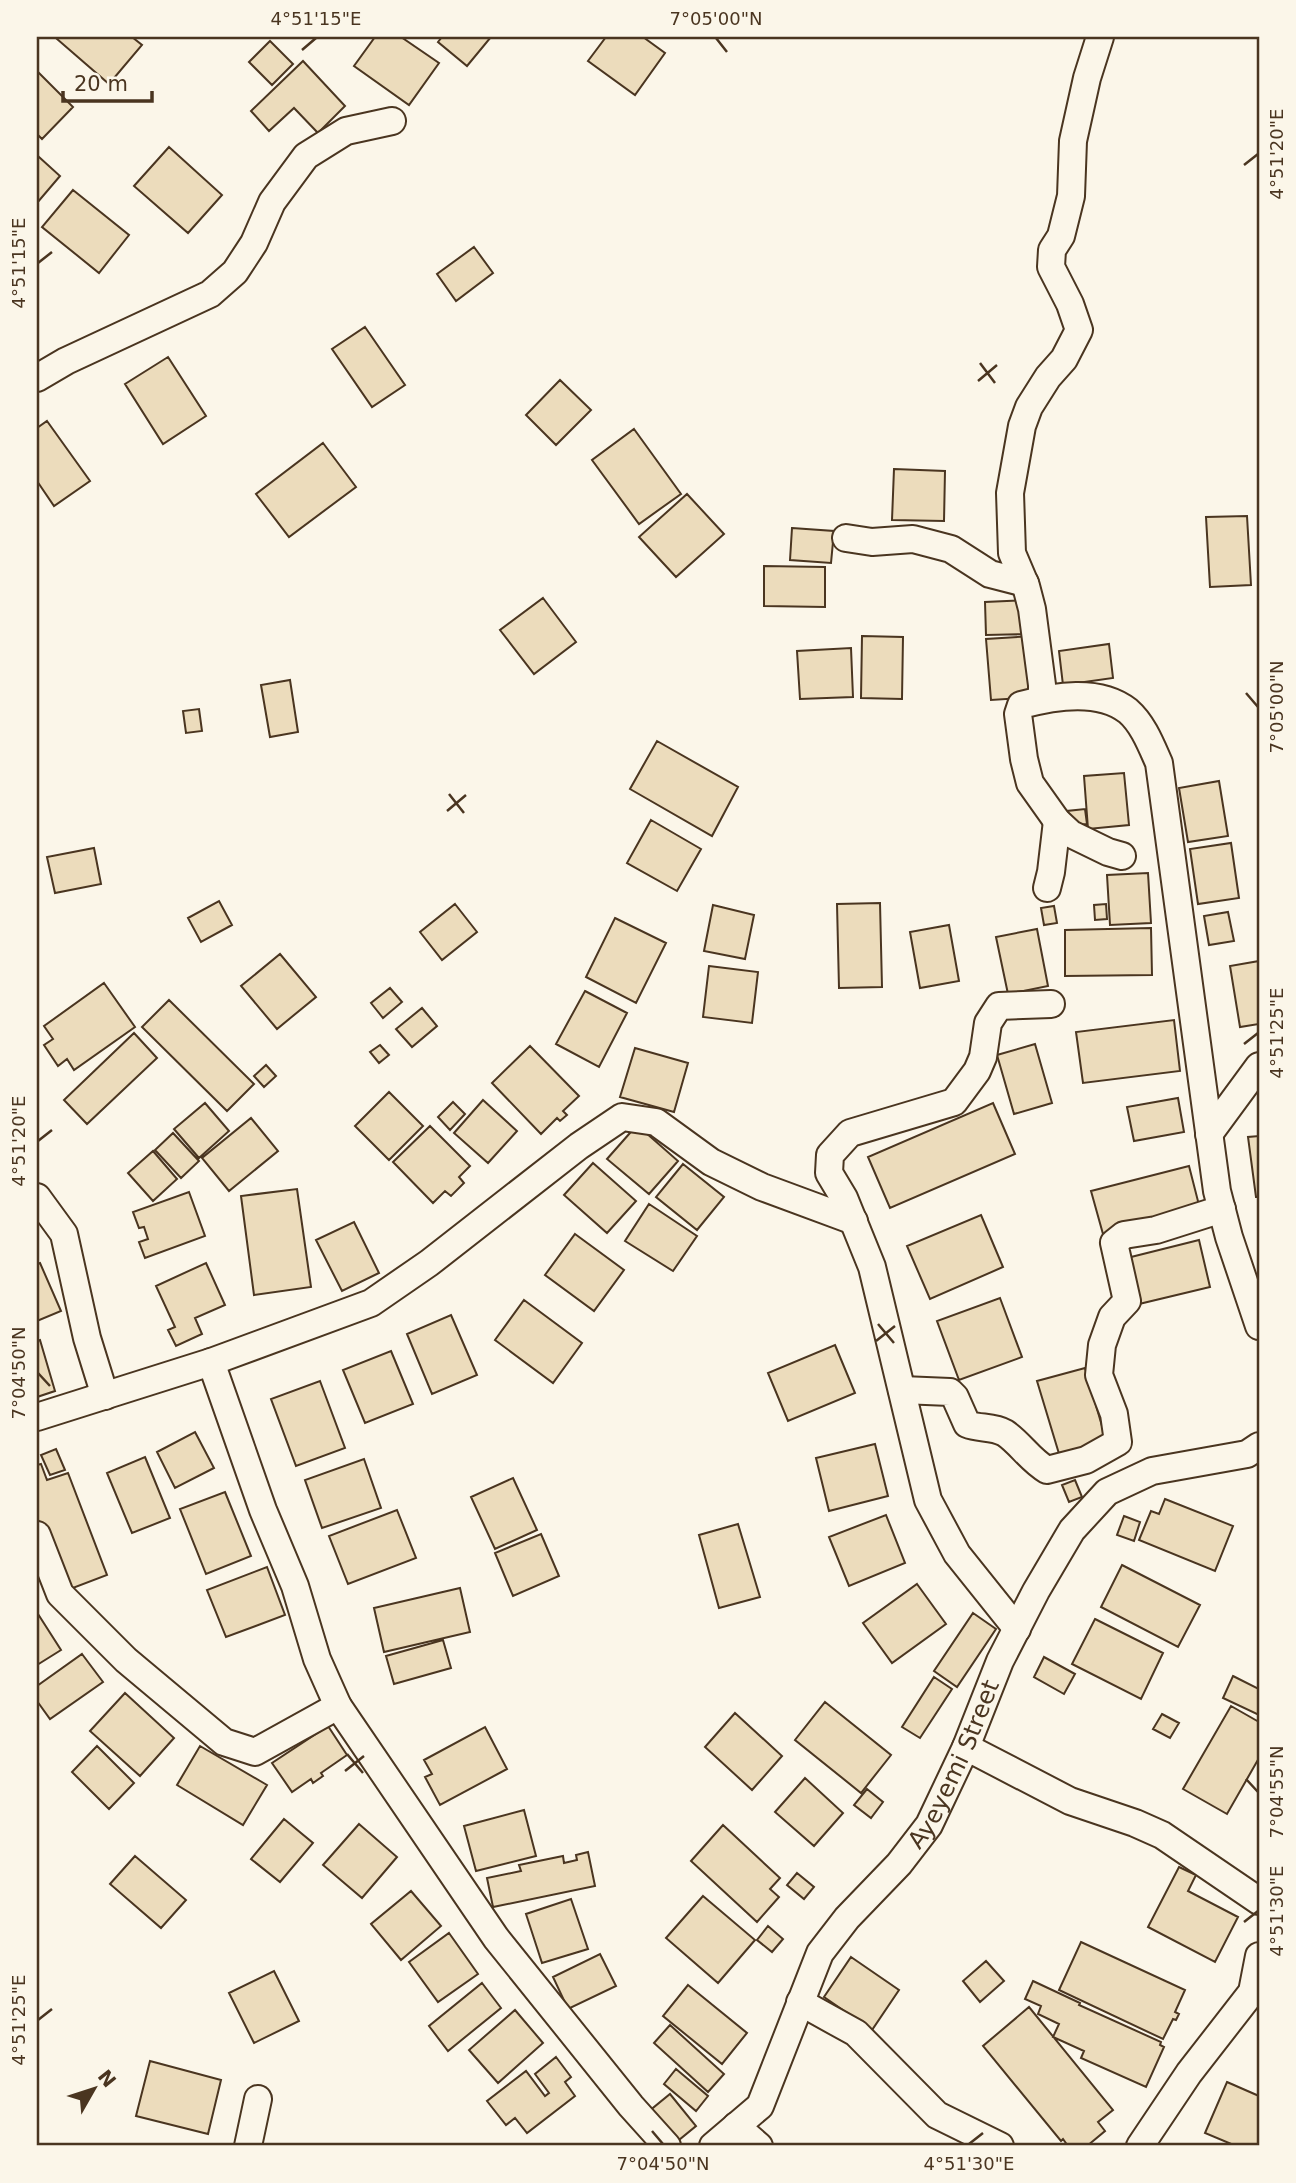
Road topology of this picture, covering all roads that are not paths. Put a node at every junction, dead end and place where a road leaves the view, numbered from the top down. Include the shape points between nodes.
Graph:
1 (1100, 37) edge
2 (392, 121) dead end
3 (37, 378) edge
4 (846, 538) dead end
5 (1025, 583) junction
6 (1042, 699) junction
7 (1057, 821) junction
8 (1122, 856) dead end
9 (1047, 888) dead end
10 (1051, 1004) dead end
11 (1259, 1066) edge
12 (1209, 1134) junction
13 (37, 1197) edge
14 (1222, 1209) junction
15 (854, 1221) junction
16 (1259, 1326) edge
17 (211, 1362) junction
18 (902, 1390) junction
19 (105, 1396) junction
20 (37, 1417) edge
21 (1255, 1454) edge
22 (37, 1535) edge
23 (1017, 1629) junction
24 (338, 1706) junction
25 (966, 1747) junction
26 (1259, 1901) edge
27 (1259, 1911) edge
28 (1259, 1956) edge
29 (800, 2002) junction
30 (258, 2099) dead end
31 (736, 2126) junction
32 (248, 2146) edge
33 (667, 2146) edge
34 (713, 2146) edge
35 (759, 2146) edge
36 (1000, 2146) edge
37 (1140, 2146) edge

1 - 5 street via 1073,141 1072,196 1052,250 1051,267 1079,330 1029,407 1010,494 1012,553
2 - 3 street via 346,131 306,156 272,202 235,272 210,295
4 - 5 street via 872,542 914,539 951,549 990,574
5 - 6 street
6 - 7 street via 1021,705 1018,714 1030,783
6 - 12 street via 1072,696 1111,701 1129,712 1159,763
7 - 8 street via 1071,834
7 - 9 street
10 - 15 street via 999,1006 988,1023 977,1071 954,1102 850,1133 830,1155 829,1173
11 - 12 street
12 - 14 street
13 - 19 street via 64,1234
14 - 16 street
14 - 18 street via 1124,1235 1114,1243 1127,1301 1112,1317 1102,1345 1099,1375 1114,1414 1118,1442 1086,1460 1047,1470 1006,1434 967,1424 950,1392
15 - 17 street via 762,1187 711,1162 656,1122 622,1117 371,1303
15 - 18 street via 872,1267
17 - 19 street
17 - 24 street
18 - 23 street via 928,1500 957,1553
19 - 20 street
21 - 23 street, Ayeyemi Street via 1152,1471 1107,1492 1072,1530
22 - 24 street via 60,1594 126,1660 223,1742 255,1752
23 - 25 street, Ayeyemi Street
24 - 33 street via 495,1938
25 - 26 street via 1070,1801 1162,1835
25 - 29 street, Ayeyemi Street via 929,1825 820,1953
26 - 27 street
28 - 37 street via 1252,1992
29 - 31 street, Ayeyemi Street via 760,2106
29 - 36 street via 856,2033 937,2115
30 - 32 street
31 - 34 street, Ayeyemi Street
31 - 35 street

